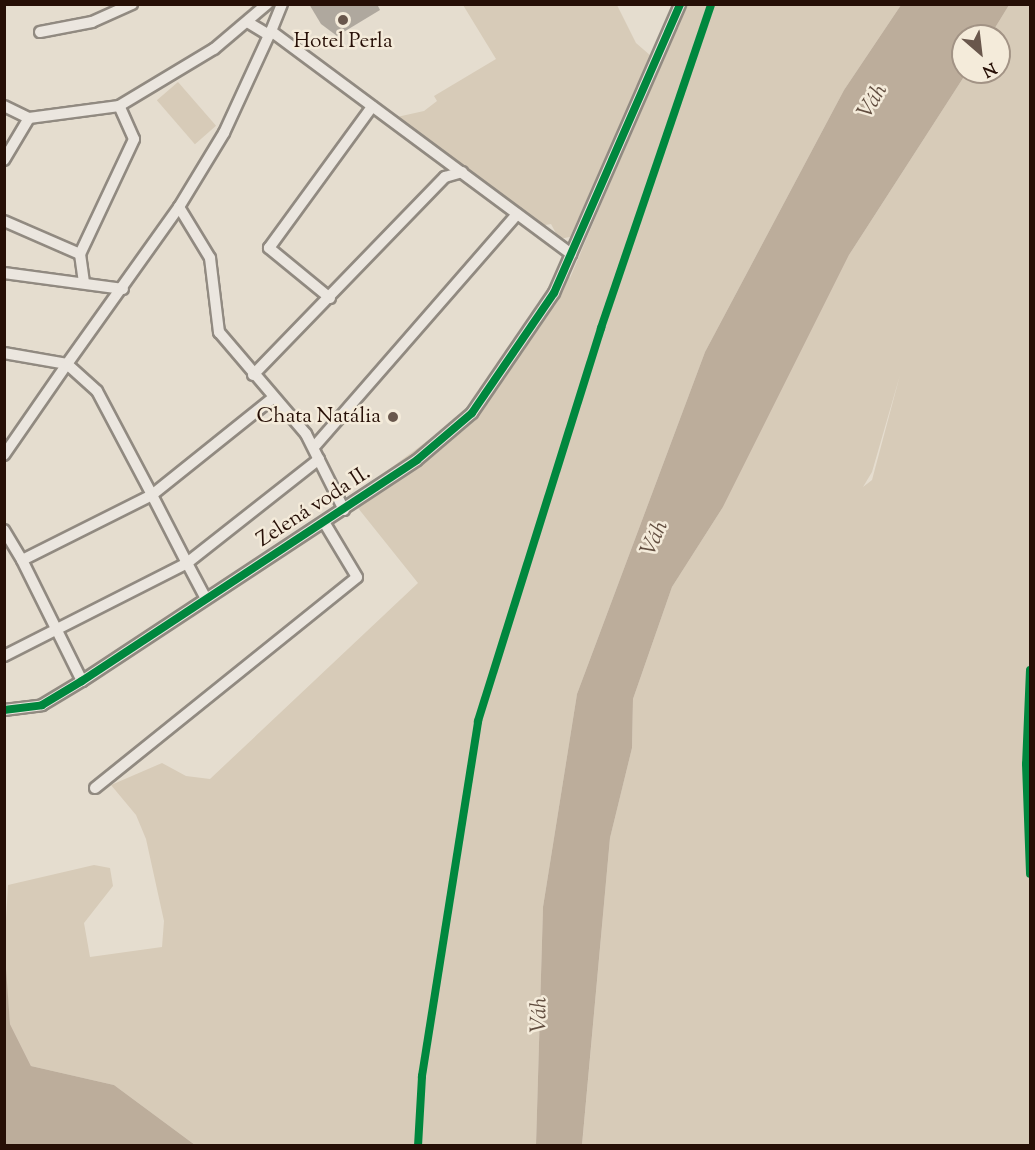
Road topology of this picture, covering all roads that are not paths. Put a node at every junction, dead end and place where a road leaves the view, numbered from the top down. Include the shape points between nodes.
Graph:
1 (132, 4) edge
2 (267, 4) edge
3 (282, 4) edge
4 (680, 4) edge
5 (250, 13) edge
6 (40, 32) dead end
7 (270, 33) junction
8 (4, 106) edge
9 (120, 106) junction
10 (372, 107) junction
11 (29, 118) junction
12 (4, 160) edge
13 (445, 160) junction
14 (462, 172) junction
15 (445, 177) junction
16 (179, 207) junction
17 (517, 214) junction
18 (4, 221) edge
19 (80, 254) junction
20 (571, 254) junction
21 (4, 273) edge
22 (84, 281) junction
23 (123, 289) junction
24 (330, 298) junction
25 (4, 353) edge
26 (67, 364) junction
27 (253, 375) junction
28 (273, 398) junction
29 (10, 439) edge
30 (314, 447) junction
31 (4, 455) edge
32 (319, 459) junction
33 (152, 495) junction
34 (344, 510) junction
35 (324, 522) junction
36 (4, 530) edge
37 (22, 560) junction
38 (187, 563) junction
39 (206, 598) junction
40 (55, 630) junction
41 (4, 656) edge
42 (82, 681) junction
43 (4, 710) edge
44 (95, 788) dead end

1 - 6 street via 92,22
2 - 5 street
3 - 7 street
4 - 20 street, Zelená voda II.
5 - 7 street
5 - 9 street
7 - 10 street
7 - 16 street via 224,133
8 - 11 street
9 - 11 street
9 - 19 street via 134,139
10 - 13 street
10 - 24 street via 269,248
11 - 12 street
13 - 14 street
13 - 15 street
14 - 15 street
14 - 17 street
15 - 24 street
16 - 23 street
16 - 27 street, Zelená voda II. via 210,258 218,289 216,325
17 - 20 street
17 - 30 street
18 - 19 street
19 - 22 street
20 - 34 street, Zelená voda II. via 554,293 472,413 417,460
21 - 22 street
22 - 23 street
23 - 26 street
24 - 27 street
25 - 26 street
26 - 29 street
26 - 33 street via 97,391
27 - 28 street, Zelená voda II.
28 - 30 street, Zelená voda II.
28 - 33 street
29 - 31 street
30 - 32 street, Zelená voda II.
32 - 34 street, Zelená voda II.
32 - 38 street, Zelená voda II.
33 - 37 street
33 - 38 street
34 - 35 street, Zelená voda II.
35 - 39 street, Zelená voda II.
35 - 44 street via 357,577
36 - 37 street
37 - 40 street
38 - 39 street
38 - 40 street, Zelená voda II.
39 - 42 street, Zelená voda II.
40 - 41 street, Zelená voda II.
40 - 42 street
42 - 43 street, Zelená voda II. via 42,705

